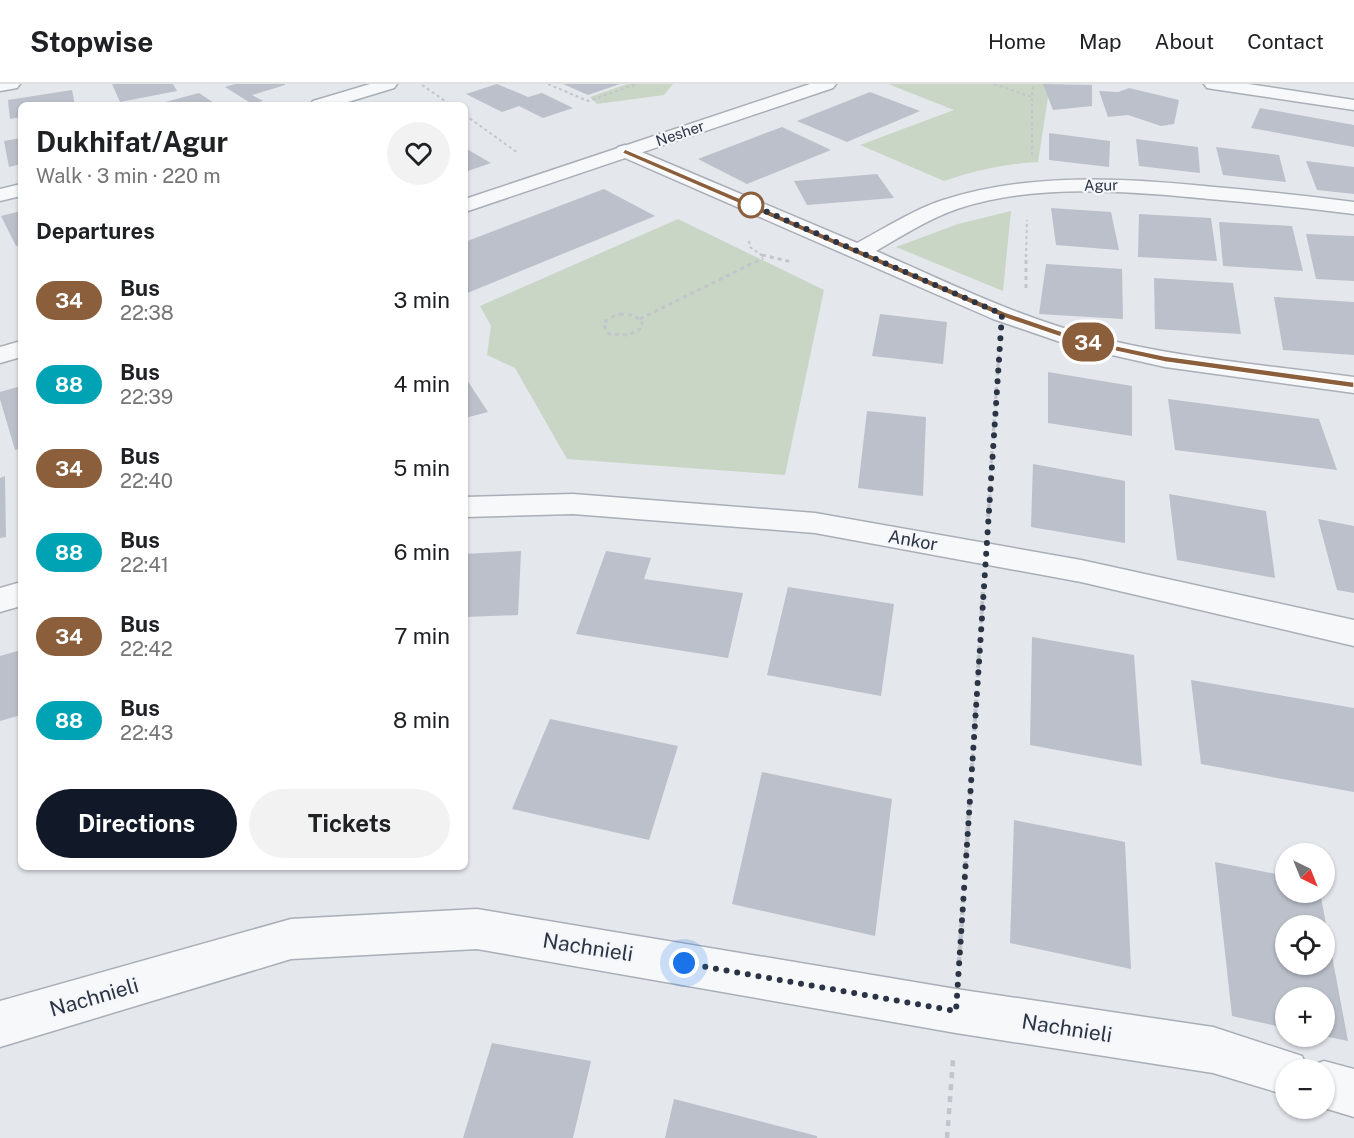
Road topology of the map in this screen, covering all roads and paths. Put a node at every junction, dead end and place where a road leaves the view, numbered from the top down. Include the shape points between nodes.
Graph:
1 (11, 84) edge
2 (421, 84) edge
3 (548, 84) edge
4 (637, 84) edge
5 (827, 84) edge
6 (994, 84) edge
7 (1035, 84) edge
8 (1213, 84) edge
9 (381, 85) edge
10 (0, 86) edge
11 (1032, 98) junction
12 (328, 102) edge
13 (447, 102) edge
14 (1354, 105) edge
15 (468, 117) edge
16 (625, 151) junction
17 (551, 176) junction
18 (1061, 186) junction
19 (1028, 189) junction
20 (18, 191) edge
21 (0, 195) edge
22 (468, 205) edge
23 (1354, 208) edge
24 (860, 251) junction
25 (764, 257) dead end
26 (1013, 318) junction
27 (640, 319) junction
28 (18, 350) edge
29 (0, 355) edge
30 (1354, 385) edge
31 (468, 507) edge
32 (986, 553) junction
33 (18, 595) edge
34 (0, 600) edge
35 (1354, 633) edge
36 (956, 1011) junction
37 (0, 1024) edge
38 (1275, 1069) edge
39 (1335, 1087) edge
40 (1354, 1093) edge
41 (948, 1138) edge

1 - 10 street
2 - 13 path
3 - 4 path via 588,100
5 - 16 street, Nesher
6 - 11 path
7 - 11 path
8 - 14 street
9 - 12 street
11 - 18 path via 1031,154
15 - 17 path
16 - 17 street, Nesher
16 - 24 street
17 - 22 street, Nesher
18 - 19 street, Agur
18 - 23 street, Agur via 1131,185
19 - 24 street, Agur via 949,205
19 - 26 path
20 - 21 street
24 - 26 street
25 - 27 path
26 - 30 street via 1082,341 1165,359
26 - 32 path
27 - 27 path via 643,327 629,335 615,335 603,328 614,315
28 - 29 street
31 - 32 street, Ankor via 573,504 815,523
32 - 35 street, Ankor
32 - 36 path
33 - 34 street
36 - 37 street, Nachnieli via 477,929 291,939
36 - 38 street, Nachnieli via 1213,1050
36 - 41 path
39 - 40 street

